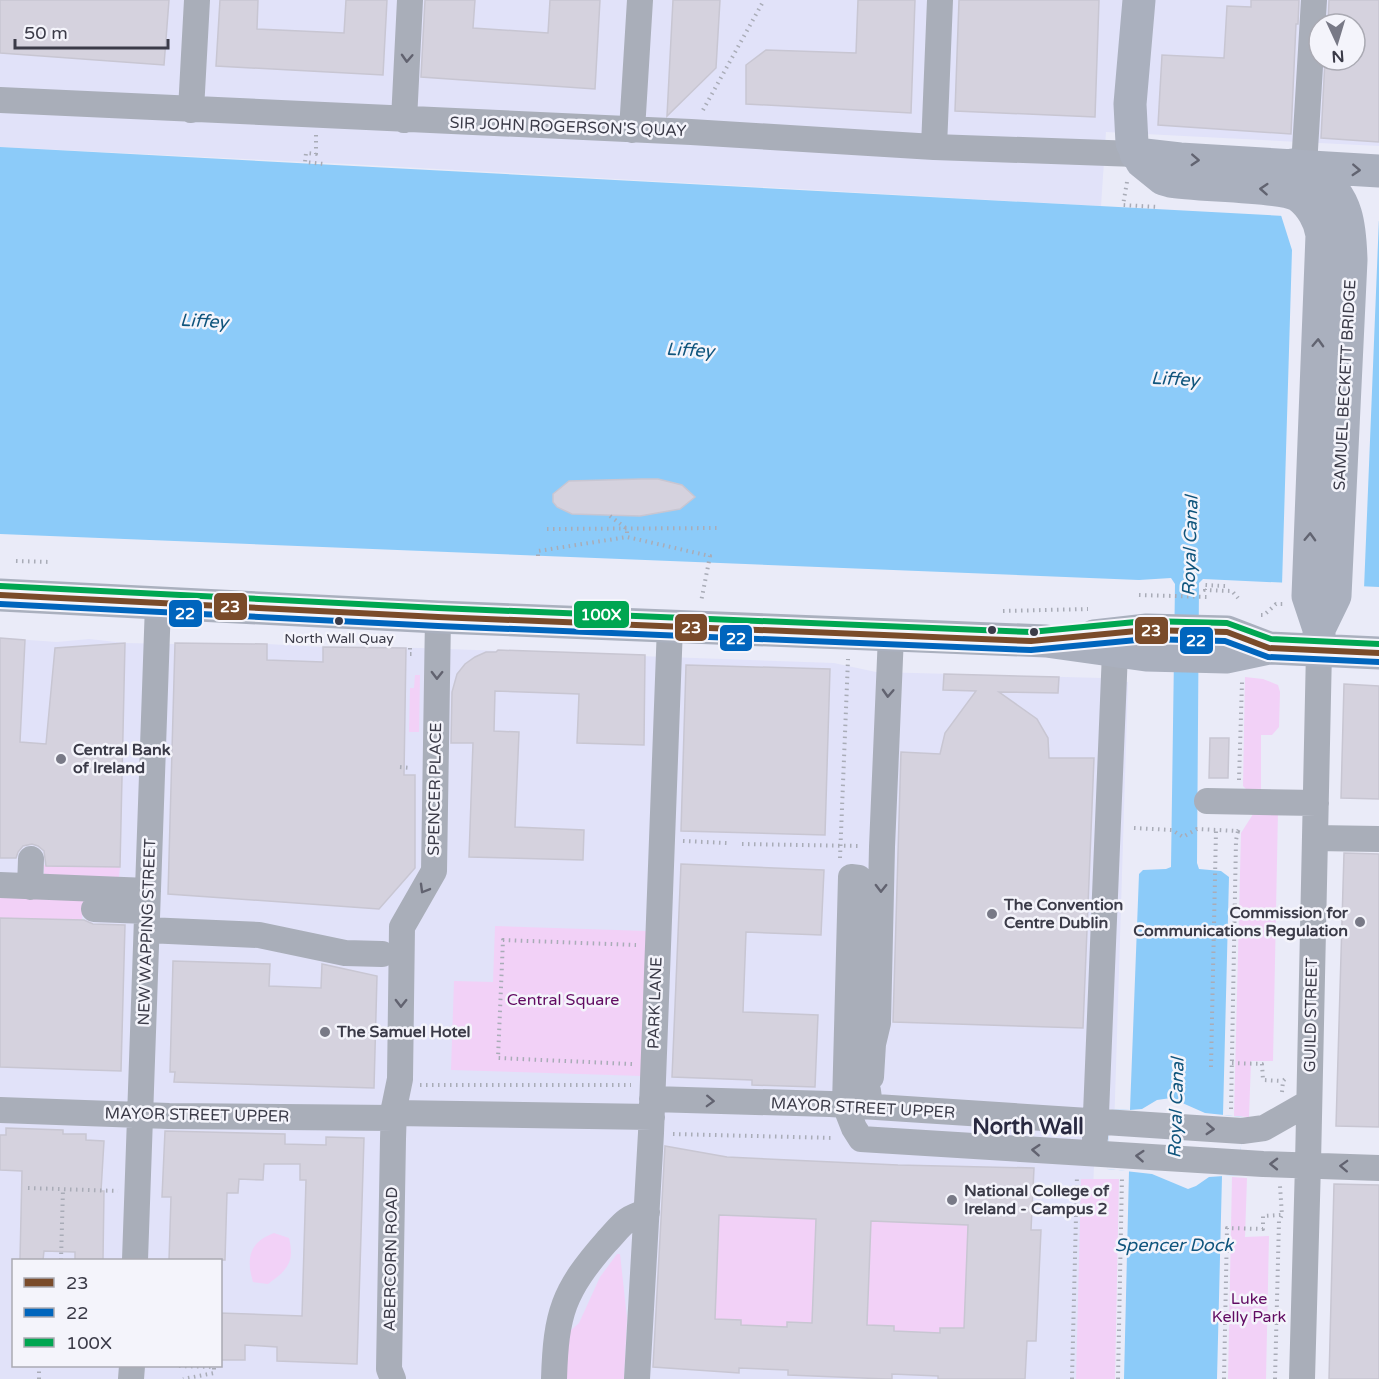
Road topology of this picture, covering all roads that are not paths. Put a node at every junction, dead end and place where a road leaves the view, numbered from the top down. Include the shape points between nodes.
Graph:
1 (197, 0) edge
2 (410, 0) edge
3 (640, 0) edge
4 (940, 0) edge
5 (1139, 0) edge
6 (1314, 0) edge
7 (0, 100) edge
8 (191, 110) junction
9 (404, 120) junction
10 (632, 130) junction
11 (934, 147) junction
12 (1132, 166) junction
13 (1298, 166) junction
14 (1379, 171) edge
15 (0, 595) edge
16 (1310, 599) junction
17 (158, 604) junction
18 (438, 617) junction
19 (670, 626) junction
20 (891, 635) junction
21 (1319, 640) junction
22 (1136, 645) junction
23 (1379, 653) edge
24 (1207, 801) dead end
25 (1316, 803) junction
26 (1315, 838) junction
27 (1379, 839) edge
28 (31, 859) dead end
29 (0, 885) edge
30 (30, 887) junction
31 (855, 888) dead end
32 (94, 909) dead end
33 (147, 911) junction
34 (382, 954) dead end
35 (861, 1101) junction
36 (1308, 1103) junction
37 (648, 1109) junction
38 (0, 1110) edge
39 (401, 1114) junction
40 (140, 1115) junction
41 (1102, 1123) junction
42 (1101, 1154) junction
43 (1308, 1164) junction
44 (1379, 1168) edge
45 (647, 1212) junction
46 (135, 1259) edge
47 (391, 1374) edge
48 (554, 1379) edge
49 (637, 1379) edge
50 (1302, 1379) edge

1 - 8 street
2 -> 9 street
3 - 10 street
4 - 11 street
5 - 12 main road via 1130,104
6 - 13 street
7 - 8 street, SIR JOHN ROGERSON'S QUAY
8 - 9 street, SIR JOHN ROGERSON'S QUAY
9 - 10 street, SIR JOHN ROGERSON'S QUAY
10 - 11 street, SIR JOHN ROGERSON'S QUAY
11 - 12 street, SIR JOHN ROGERSON'S QUAY
12 -> 13 main road, SIR JOHN ROGERSON'S QUAY via 1180,159
16 -> 12 main road, SAMUEL BECKETT BRIDGE via 1321,224 1297,195 1170,182 1152,171
13 -> 14 main road, SIR JOHN ROGERSON'S QUAY
13 - 16 main road, SAMUEL BECKETT BRIDGE via 1317,177 1340,200 1347,215 1350,260
15 - 17 main road
16 - 21 main road, SAMUEL BECKETT BRIDGE
17 - 18 main road
17 - 33 street, NEW WAPPING STREET
18 - 19 main road
18 -> 39 street, SPENCER PLACE via 434,871 402,927
19 - 20 main road
19 - 37 street, PARK LANE
20 - 22 main road
20 -> 35 street via 878,1023 872,1067
21 - 22 main road via 1231,657
21 - 23 main road
21 - 25 street, GUILD STREET
22 - 41 street
24 - 25 street
25 - 26 street, GUILD STREET
26 - 27 street
26 - 36 street, GUILD STREET
28 - 30 street
29 - 30 street
30 - 33 street
31 - 35 street
32 - 33 street
33 - 34 street via 345,953
33 - 40 street, NEW WAPPING STREET
37 -> 35 street, MAYOR STREET UPPER
35 - 41 street, MAYOR STREET UPPER
42 -> 35 street, MAYOR STREET UPPER via 861,1139 854,1128
41 -> 36 street, MAYOR STREET UPPER via 1236,1123 1264,1128
36 - 43 street, GUILD STREET
37 - 39 street, MAYOR STREET UPPER
37 - 45 street, PARK LANE
38 - 40 street, MAYOR STREET UPPER
39 - 40 street, MAYOR STREET UPPER
39 - 47 street, ABERCORN ROAD
40 - 46 street, NEW WAPPING STREET
41 - 42 street
43 -> 42 street, MAYOR STREET UPPER
44 -> 43 street
43 - 50 street, GUILD STREET
45 - 48 street via 630,1216 586,1266 566,1298 557,1329
45 - 49 street, PARK LANE

